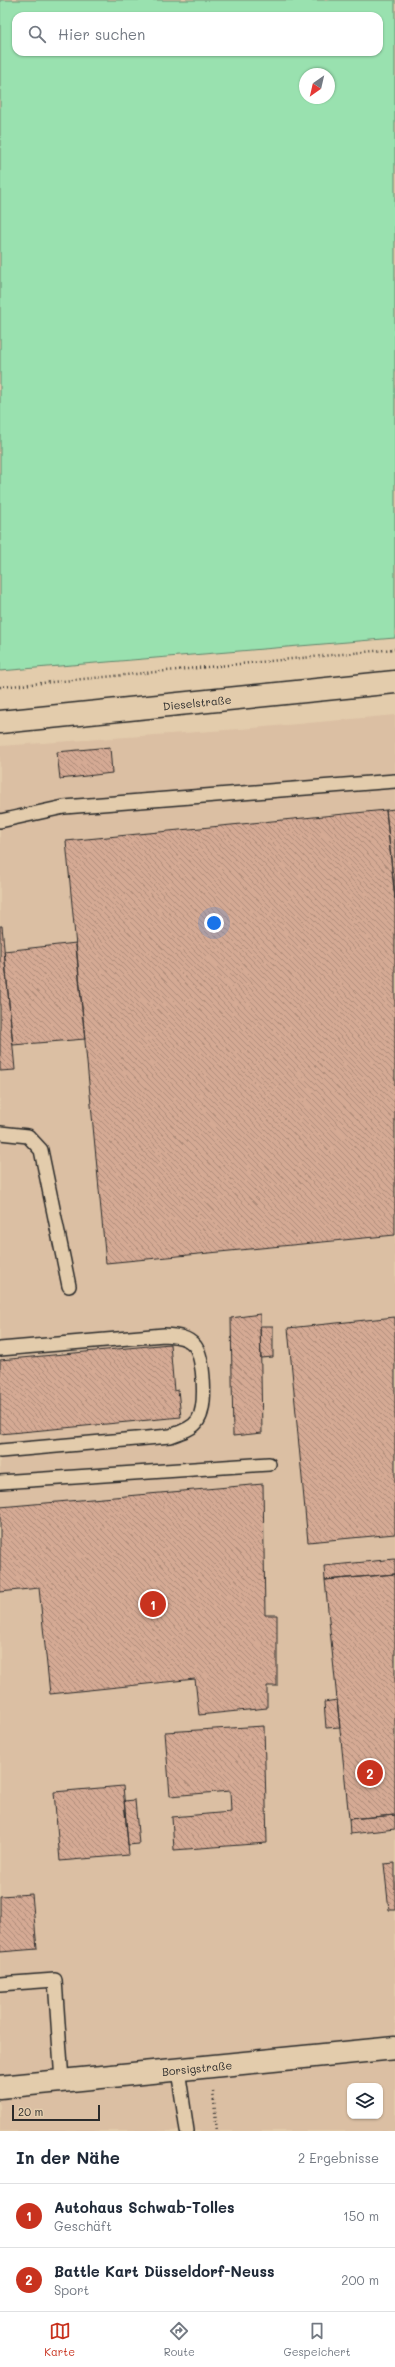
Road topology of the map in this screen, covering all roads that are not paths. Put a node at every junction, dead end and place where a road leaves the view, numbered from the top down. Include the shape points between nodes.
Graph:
1 (395, 682) edge
2 (0, 722) edge
3 (395, 781) edge
4 (0, 821) edge
5 (0, 1133) edge
6 (68, 1286) dead end
7 (0, 1349) edge
8 (0, 1451) edge
9 (269, 1464) dead end
10 (0, 1482) edge
11 (0, 1984) edge
12 (395, 2048) edge
13 (178, 2070) junction
14 (62, 2081) junction
15 (0, 2087) edge
16 (186, 2131) edge

1 - 2 street, Dieselstraße
3 - 4 lane via 64,807
5 - 6 lane via 28,1136 41,1150
7 - 8 lane via 164,1335 182,1337 194,1345 200,1356 204,1403 198,1420 186,1430 170,1436
9 - 10 lane
11 - 14 lane via 55,1980
12 - 13 street, Borsigstraße
13 - 14 street, Borsigstraße
13 - 16 lane
14 - 15 street, Borsigstraße

